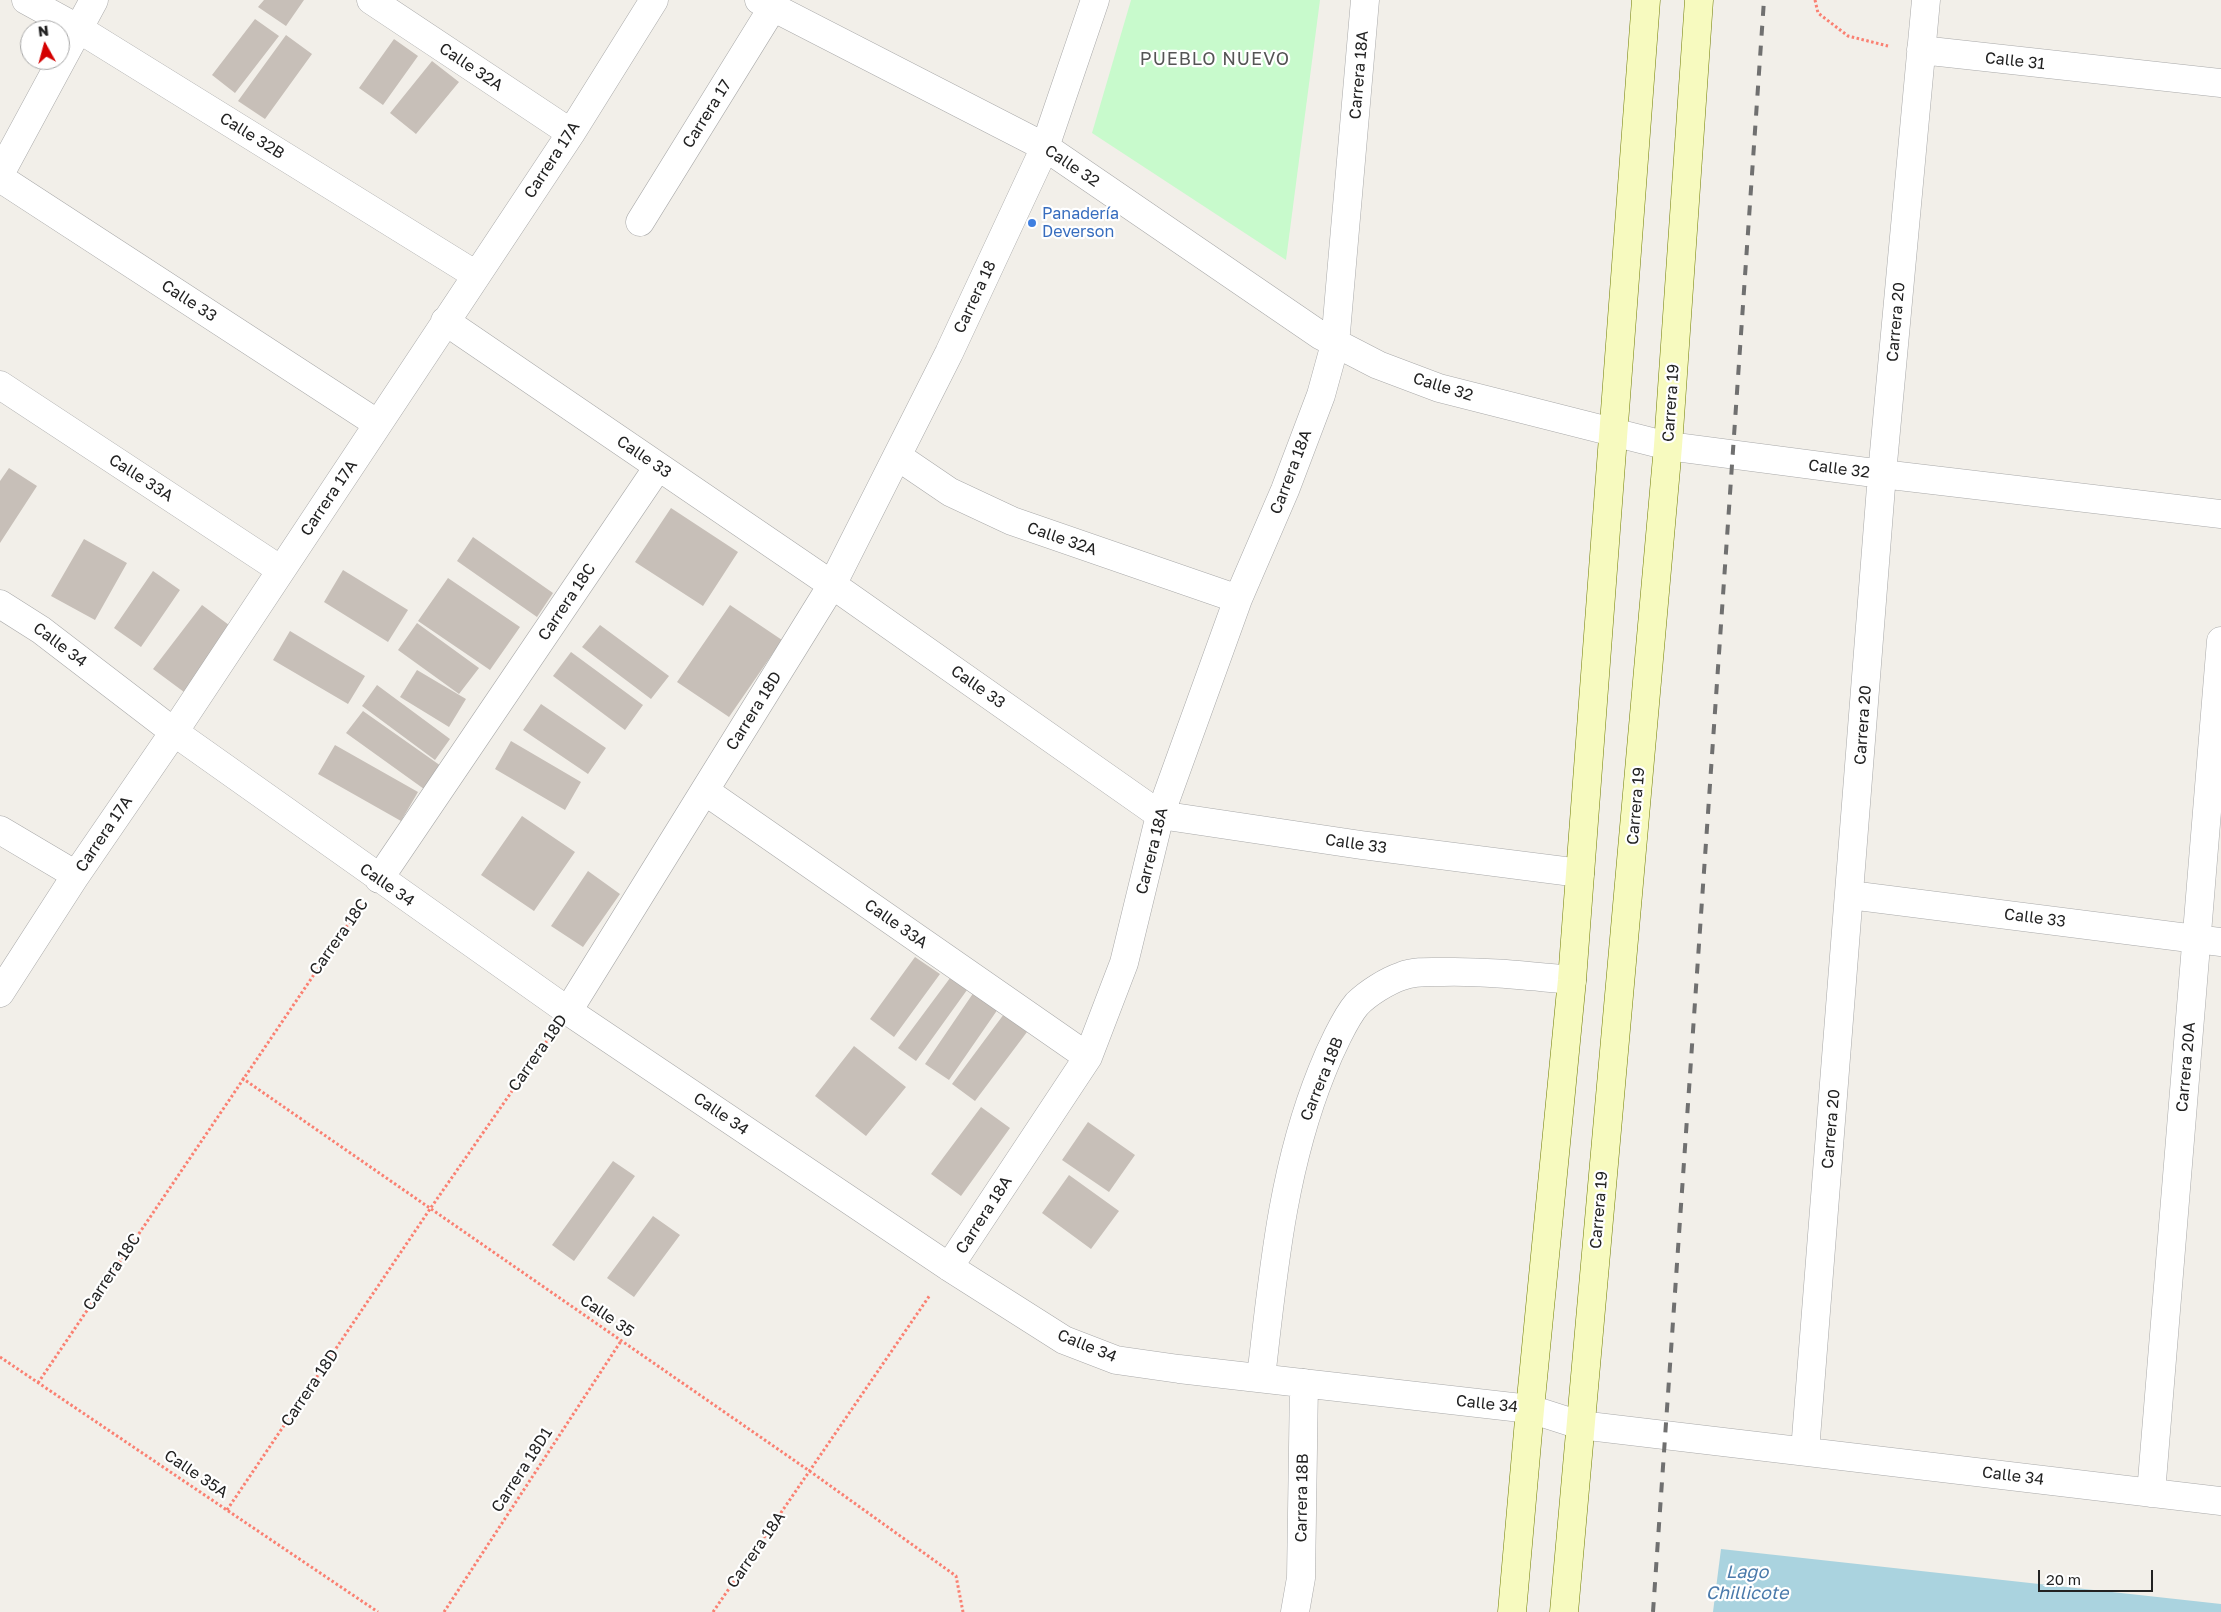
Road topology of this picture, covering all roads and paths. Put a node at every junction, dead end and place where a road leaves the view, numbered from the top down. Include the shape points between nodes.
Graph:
1 (26, 0) edge
2 (94, 0) edge
3 (371, 0) edge
4 (654, 0) edge
5 (1096, 0) edge
6 (1365, 0) edge
7 (1646, 0) edge
8 (1699, 0) edge
9 (1815, 0) edge
10 (1926, 0) edge
11 (766, 4) edge
12 (79, 29) junction
13 (1921, 50) junction
14 (2221, 84) edge
15 (571, 133) junction
16 (1045, 147) junction
17 (0, 176) edge
18 (640, 222) dead end
19 (476, 275) junction
20 (445, 322) junction
21 (1335, 344) junction
22 (0, 385) edge
23 (378, 424) junction
24 (1614, 431) junction
25 (1668, 446) junction
26 (897, 456) junction
27 (658, 467) junction
28 (1882, 474) junction
29 (2221, 514) edge
30 (281, 570) junction
31 (832, 585) junction
32 (1238, 599) junction
33 (0, 604) edge
34 (2221, 641) edge
35 (174, 732) junction
36 (705, 791) junction
37 (1160, 814) junction
38 (0, 830) edge
39 (1580, 873) junction
40 (76, 876) junction
41 (379, 879) junction
42 (1850, 895) junction
43 (2209, 940) edge
44 (1572, 980) junction
45 (0, 993) edge
46 (568, 1011) junction
47 (1088, 1057) junction
48 (242, 1078) junction
49 (430, 1209) junction
50 (950, 1267) junction
51 (622, 1341) junction
52 (0, 1358) edge
53 (1261, 1378) junction
54 (38, 1383) junction
55 (1304, 1383) junction
56 (1530, 1409) junction
57 (1580, 1425) junction
58 (1805, 1452) junction
59 (811, 1472) junction
60 (2151, 1493) junction
61 (2221, 1501) edge
62 (227, 1510) junction
63 (378, 1612) edge
64 (444, 1612) edge
65 (713, 1612) edge
66 (963, 1612) edge
67 (1295, 1612) edge
68 (1512, 1612) edge
69 (1564, 1612) edge

1 - 12 street, Calle 32B
2 - 12 street
3 - 15 street, Calle 32A
4 - 15 street, Carrera 17A
5 - 16 street, Carrera 18
6 - 21 street, Carrera 18A
7 - 24 main road
8 - 25 main road, Carrera 19
9 - 13 path via 1818,13 1848,36
10 - 13 street, Carrera 20
11 - 16 street, Calle 32
11 - 18 street, Carrera 17
12 - 17 street
12 - 19 street, Calle 32B
13 - 14 street, Calle 31
13 - 28 street, Carrera 20
15 - 19 street, Carrera 17A
16 - 21 street, Calle 32
16 - 26 street, Carrera 18
17 - 23 street, Calle 33
19 - 20 street, Carrera 17A
20 - 23 street, Carrera 17A
20 - 27 street, Calle 33
21 - 24 street, Calle 32 via 1378,365 1440,388
21 - 32 street, Carrera 18A via 1285,490
22 - 30 street, Calle 33A
23 - 30 street, Carrera 17A
24 - 25 street, Calle 32
24 - 39 main road
25 - 28 street, Calle 32
25 - 57 main road, Carrera 19
26 - 31 street, Carrera 18
26 - 32 street, Calle 32A via 950,492 1012,521
27 - 31 street, Calle 33
27 - 41 street, Carrera 18C
28 - 29 street, Calle 32
28 - 42 street, Carrera 20
30 - 35 street, Carrera 17A
31 - 36 street, Carrera 18D
31 - 37 street, Calle 33
32 - 37 street, Carrera 18A
33 - 35 street, Calle 34 via 41,630
34 - 43 street, Carrera 20A
35 - 40 street, Carrera 17A
35 - 41 street, Calle 34
36 - 46 street, Carrera 18D
36 - 47 street, Calle 33A
37 - 39 street, Calle 33 via 1361,845
37 - 47 street, Carrera 18A via 1124,963
38 - 40 street
39 - 44 main road
40 - 45 street, Carrera 17A
41 - 46 street, Calle 34
41 - 48 path, Carrera 18C
42 - 43 street, Calle 33
42 - 58 street, Carrera 20
43 - 60 street, Carrera 20A
44 - 53 street, Carrera 18B via 1470,971 1428,972 1402,976 1380,987 1357,1005 1327,1058 1309,1102 1290,1171 1278,1233
44 - 56 main road
46 - 49 path, Carrera 18D
46 - 50 street, Calle 34
47 - 50 street, Carrera 18A
48 - 49 path, Calle 35
48 - 54 path, Carrera 18C
49 - 51 path, Calle 35
49 - 62 path, Carrera 18D
50 - 53 street, Calle 34 via 1064,1340 1116,1360
50 - 59 path, Carrera 18A
51 - 59 path, Calle 35
51 - 64 path, Carrera 18D1
52 - 54 path, Calle 35A
53 - 55 street, Calle 34
54 - 62 path, Calle 35A
55 - 56 street, Calle 34
55 - 67 street, Carrera 18B via 1301,1578
56 - 57 street, Calle 34
56 - 68 main road
57 - 58 street, Calle 34
57 - 69 main road, Carrera 19
58 - 60 street, Calle 34
59 - 65 path, Carrera 18A
59 - 66 path, Calle 35 via 956,1576
60 - 61 street, Calle 34
62 - 63 path, Calle 35A

